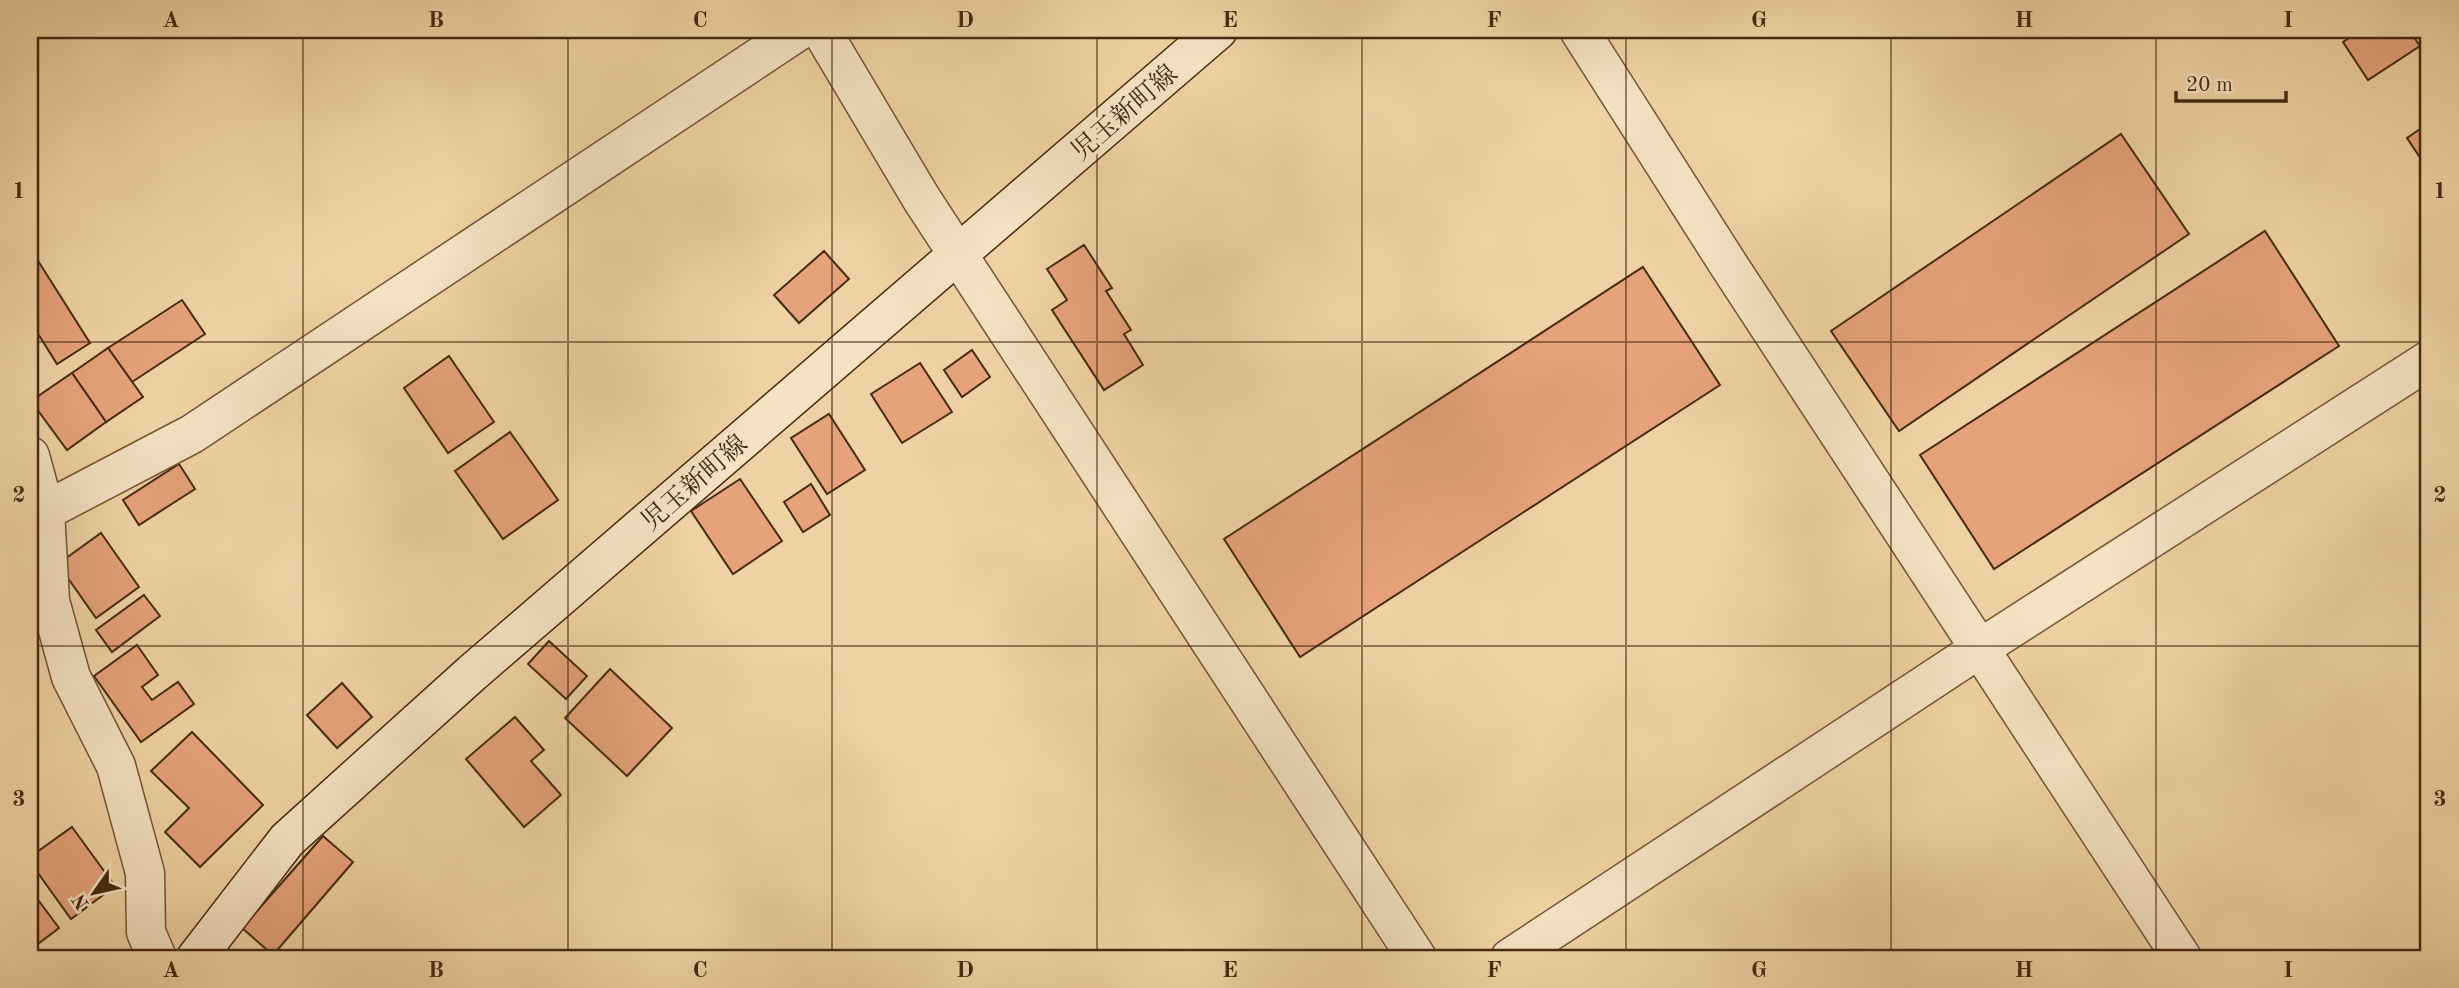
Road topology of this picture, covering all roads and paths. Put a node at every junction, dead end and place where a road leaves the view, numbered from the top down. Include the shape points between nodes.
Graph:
1 (800, 30) edge
2 (821, 30) edge
3 (1218, 30) edge
4 (1579, 30) edge
5 (961, 255) junction
6 (2429, 360) edge
7 (30, 456) edge
8 (45, 510) junction
9 (40, 610) edge
10 (1979, 649) junction
11 (157, 958) edge
12 (196, 958) edge
13 (1417, 958) edge
14 (1510, 958) edge
15 (2182, 958) edge

1 - 8 street via 192,434
2 - 5 street via 921,198
3 - 5 street, 児玉新町線
4 - 10 street
5 - 12 street, 児玉新町線 via 482,665 288,840
5 - 13 street
6 - 10 street
7 - 8 street
8 - 9 street
9 - 11 street via 116,766 145,873 146,932
10 - 14 street
10 - 15 street

